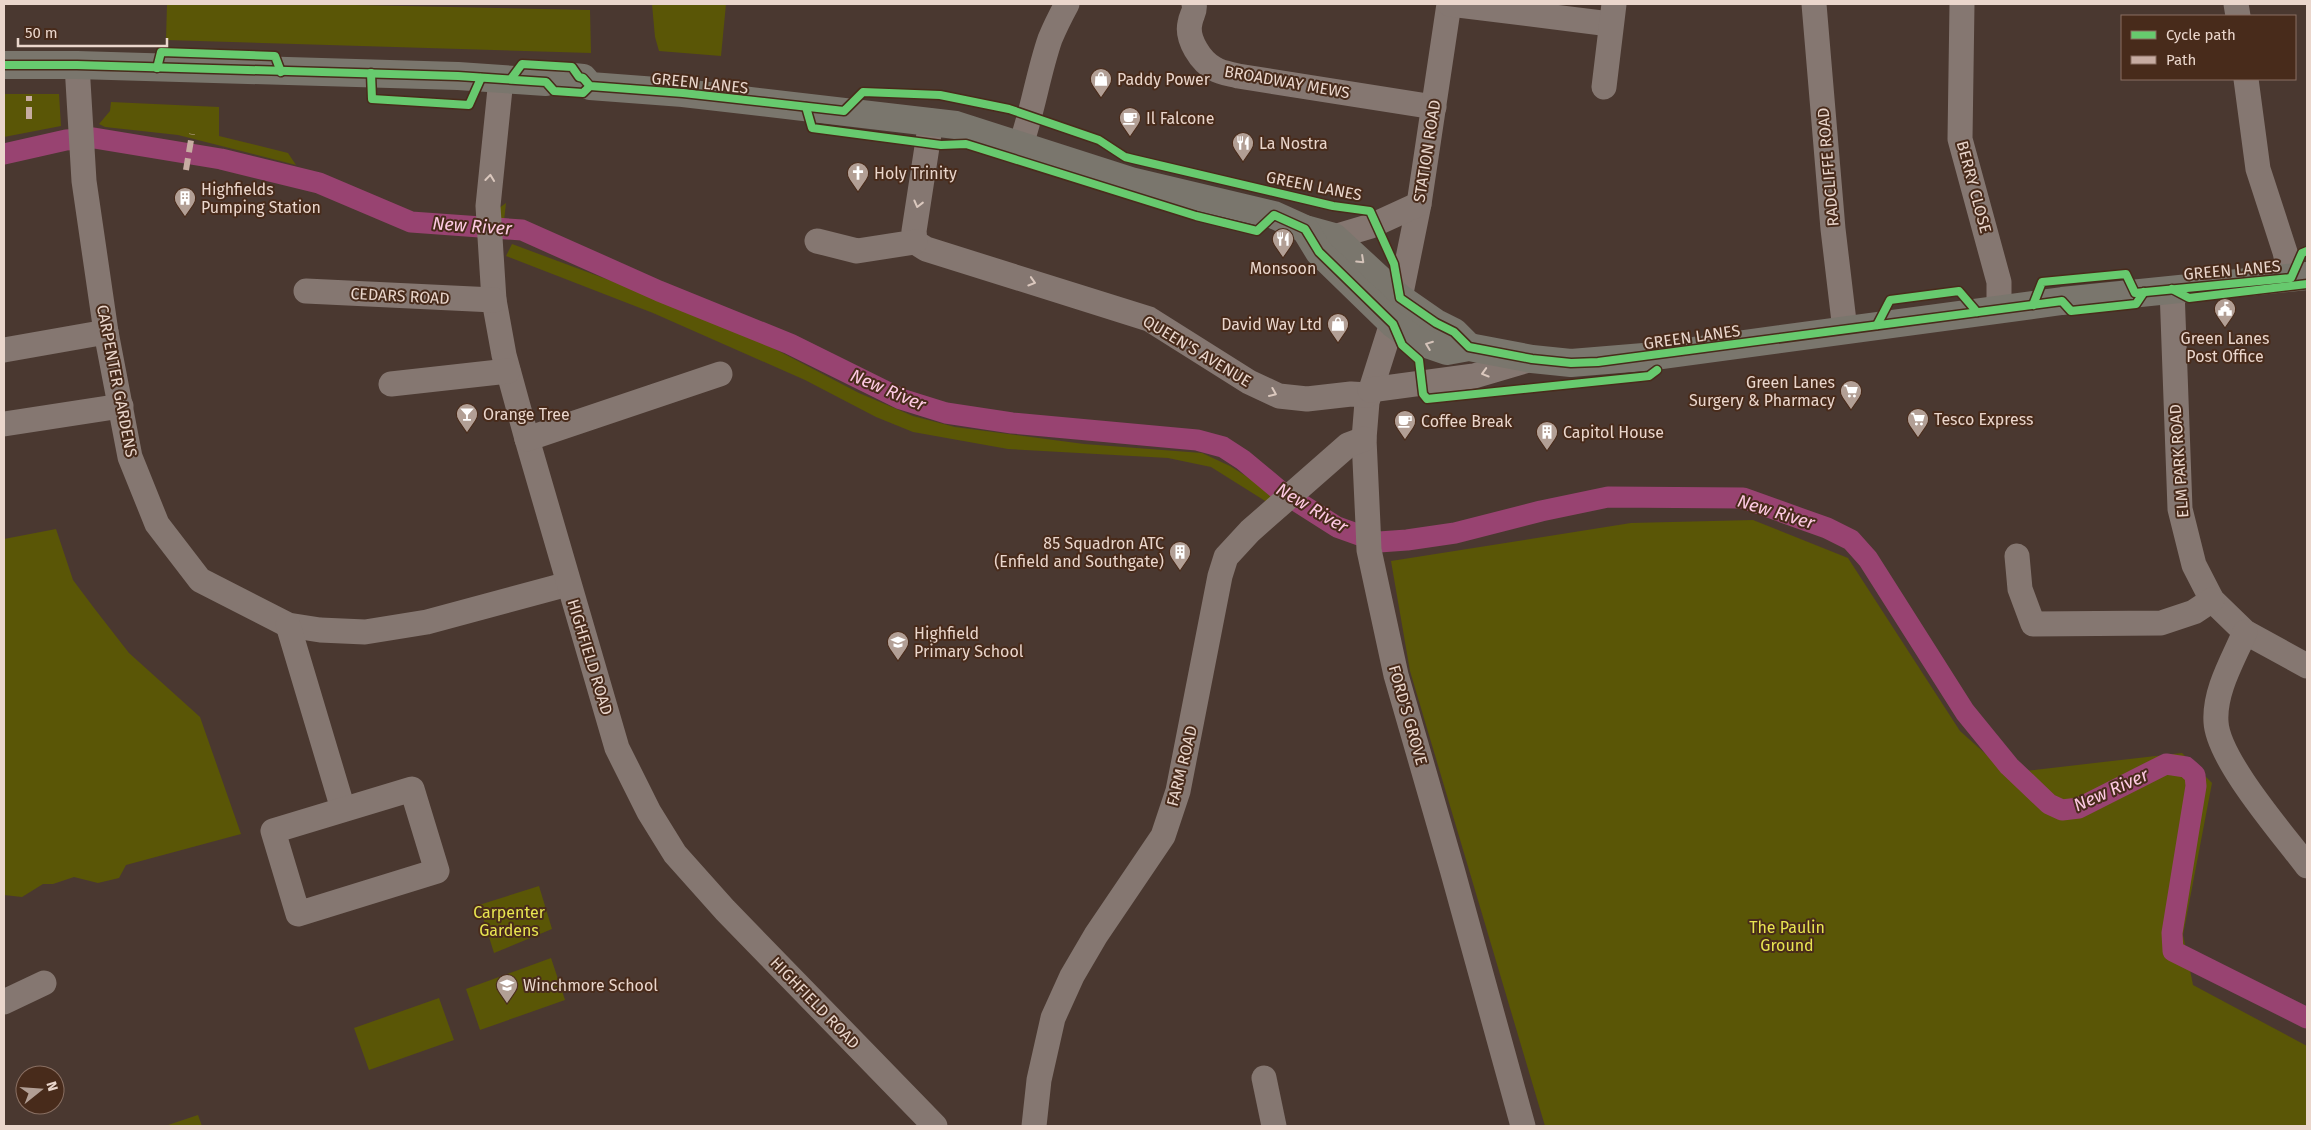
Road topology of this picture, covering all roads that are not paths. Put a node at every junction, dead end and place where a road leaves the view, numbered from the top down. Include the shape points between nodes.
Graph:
1 (1067, 4) edge
2 (1194, 4) edge
3 (1450, 4) edge
4 (1814, 4) edge
5 (1962, 4) edge
6 (1612, 14) edge
7 (4, 65) edge
8 (77, 65) junction
9 (501, 79) junction
10 (2246, 80) edge
11 (1604, 87) dead end
12 (1434, 107) junction
13 (931, 121) junction
14 (1021, 144) junction
15 (1419, 204) junction
16 (1304, 229) junction
17 (1334, 237) junction
18 (818, 241) dead end
19 (915, 242) junction
20 (2299, 277) edge
21 (2172, 290) junction
22 (306, 292) dead end
23 (1400, 298) junction
24 (494, 300) junction
25 (1999, 309) junction
26 (1393, 324) junction
27 (1845, 330) junction
28 (106, 332) junction
29 (1469, 347) junction
30 (4, 350) edge
31 (1532, 360) junction
32 (508, 371) junction
33 (720, 374) dead end
34 (391, 384) dead end
35 (1369, 392) junction
36 (121, 406) junction
37 (4, 424) edge
38 (527, 439) junction
39 (1364, 439) junction
40 (2018, 556) dead end
41 (568, 584) junction
42 (2212, 600) junction
43 (288, 625) junction
44 (2245, 632) junction
45 (2307, 666) edge
46 (343, 809) junction
47 (2307, 866) edge
48 (44, 983) dead end
49 (4, 1002) edge
50 (1264, 1078) dead end
51 (935, 1126) edge
52 (1034, 1126) edge
53 (1274, 1126) edge
54 (1523, 1126) edge

1 - 14 street via 1050,38
2 - 12 street, BROADWAY MEWS via 1190,37 1201,56 1214,69 1238,76
3 - 6 street
3 - 12 street, STATION ROAD
4 - 27 street, RADCLIFFE ROAD
5 - 25 street, BERRY CLOSE via 1960,139 1999,282
6 - 11 street
7 - 8 main road, GREEN LANES
8 - 9 main road, GREEN LANES
8 - 28 street, CARPENTER GARDENS via 84,180
9 - 13 main road, GREEN LANES via 546,82 554,91 582,93 590,86 683,93
24 -> 9 street, HIGHFIELD ROAD via 488,206
10 - 20 street via 2258,169 2285,252
12 - 15 street, STATION ROAD
13 - 14 main road, GREEN LANES
13 -> 19 street via 915,213
14 - 16 main road, GREEN LANES via 1131,181 1274,215
15 - 17 street
15 - 23 street, STATION ROAD
16 - 17 main road, GREEN LANES
16 - 26 main road, GREEN LANES via 1319,252
17 -> 23 main road, GREEN LANES
18 - 19 street via 858,251
19 -> 35 street, QUEEN'S AVENUE via 926,249 1149,319 1249,382 1279,396 1306,400
20 - 21 main road, GREEN LANES
21 - 25 main road, GREEN LANES
21 - 42 street, ELM PARK ROAD via 2180,509 2194,565
22 - 24 street, CEDARS ROAD
23 - 26 street, FORD'S GROVE
23 - 29 main road, GREEN LANES via 1454,332
24 - 32 street, HIGHFIELD ROAD
25 - 27 main road, GREEN LANES
29 -> 26 main road, GREEN LANES via 1438,348 1415,340
26 - 35 street, FORD'S GROVE
27 - 31 main road, GREEN LANES via 1598,362
28 - 30 street
28 - 36 street, CARPENTER GARDENS
29 - 31 main road, GREEN LANES
31 -> 35 street, QUEEN'S AVENUE via 1474,376
32 - 34 street
32 - 38 street, HIGHFIELD ROAD
33 - 38 street
35 - 39 street, FORD'S GROVE
36 - 37 street
36 - 43 street, CARPENTER GARDENS via 130,457 157,524 200,580
38 - 41 street, HIGHFIELD ROAD
39 - 52 street, FARM ROAD via 1348,445 1226,557 1178,791 1163,836 1072,976 1054,1018 1039,1080
39 - 54 street, FORD'S GROVE via 1370,550 1396,675
40 - 42 street via 2020,589 2033,624 2161,623 2194,612
41 - 43 street, CARPENTER GARDENS via 394,629 365,632
41 - 51 street, HIGHFIELD ROAD via 618,748 641,798 675,854 725,910
42 - 44 street, ELM PARK ROAD
43 - 46 street
44 - 45 street, ELM PARK ROAD
44 - 47 street via 2220,688 2216,723 2230,763
46 - 46 street via 412,789 437,871 298,914 273,831
48 - 49 street
50 - 53 street

